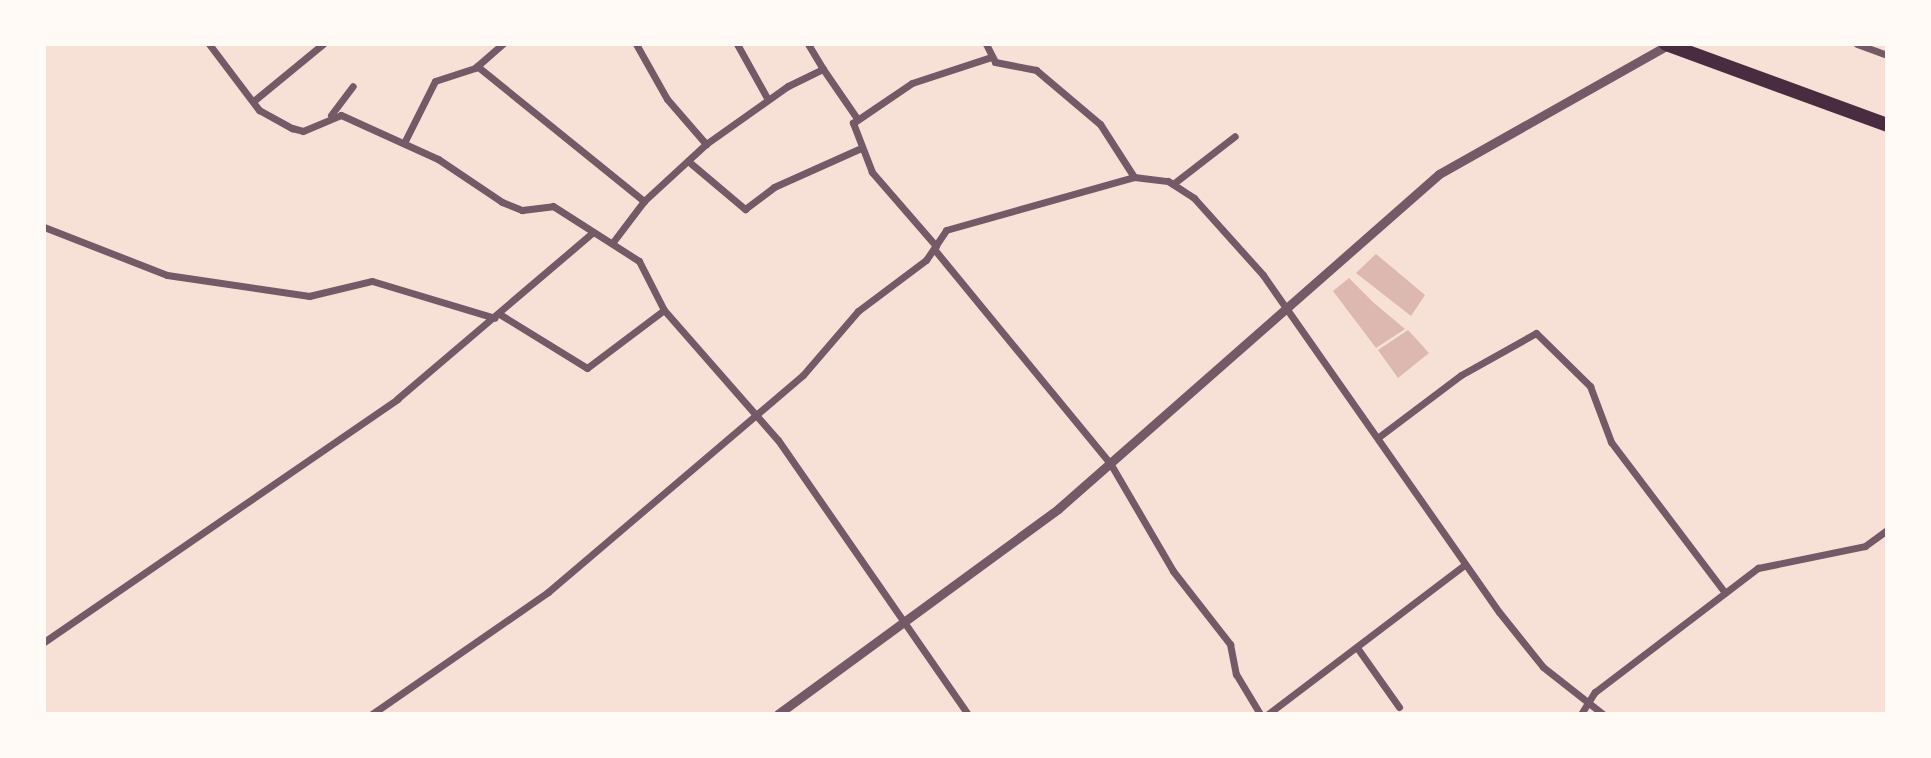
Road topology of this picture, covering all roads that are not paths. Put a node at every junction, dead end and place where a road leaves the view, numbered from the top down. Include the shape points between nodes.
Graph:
1 (209, 44) edge
2 (323, 44) edge
3 (503, 44) edge
4 (636, 44) edge
5 (737, 44) edge
6 (808, 44) edge
7 (986, 44) edge
8 (1668, 44) edge
9 (1857, 44) edge
10 (1887, 55) edge
11 (991, 57) junction
12 (477, 66) junction
13 (823, 69) junction
14 (353, 86) dead end
15 (767, 98) junction
16 (256, 99) junction
17 (331, 115) junction
18 (856, 117) junction
19 (1887, 127) edge
20 (1235, 136) dead end
21 (404, 143) junction
22 (706, 144) junction
23 (859, 149) junction
24 (688, 161) junction
25 (1134, 177) junction
26 (1173, 184) junction
27 (644, 201) junction
28 (44, 227) edge
29 (593, 232) junction
30 (613, 242) junction
31 (935, 247) junction
32 (1286, 304) junction
33 (664, 310) junction
34 (498, 317) junction
35 (757, 413) junction
36 (1380, 436) junction
37 (1110, 463) junction
38 (1887, 530) edge
39 (1464, 565) junction
40 (1725, 593) junction
41 (906, 625) junction
42 (44, 642) edge
43 (1358, 649) junction
44 (1588, 705) junction
45 (1399, 707) dead end
46 (372, 714) edge
47 (778, 714) edge
48 (968, 714) edge
49 (1260, 714) edge
50 (1268, 714) edge
51 (1581, 714) edge
52 (1603, 714) edge

1 - 16 street
2 - 16 street
3 - 12 street
4 - 22 street via 667,99
5 - 15 street
6 - 13 street
7 - 11 street
8 - 19 highway
8 - 32 street via 1439,174
9 - 10 street
11 - 18 street via 912,83
11 - 25 street via 1048,77 1079,112 1100,124
12 - 21 street via 435,81
12 - 27 street
13 - 15 street
13 - 18 street
14 - 17 street
15 - 22 street
16 - 17 street via 259,110 303,131
17 - 21 street
18 - 23 street
20 - 26 street
21 - 29 street via 502,202 522,210 553,206
22 - 24 street
23 - 24 street via 774,187 745,209
23 - 31 street
24 - 27 street
25 - 26 street
25 - 31 street via 960,223
26 - 32 street via 1194,198
27 - 30 street
28 - 34 street via 167,275 309,296 372,281
29 - 30 street
29 - 34 street
30 - 33 street via 639,261
31 - 35 street via 858,311 803,375
31 - 37 street
32 - 36 street
32 - 37 street
33 - 34 street via 587,368
33 - 35 street
34 - 42 street via 397,399
35 - 41 street
35 - 46 street via 548,592
36 - 39 street
36 - 40 street via 1461,375 1536,333 1590,386 1611,442
37 - 41 street
37 - 49 street via 1173,571 1230,644 1236,674
38 - 40 street via 1865,546 1758,568
39 - 43 street
39 - 44 street via 1543,667
40 - 44 street
41 - 47 street
41 - 48 street
43 - 45 street
43 - 50 street
44 - 51 street
44 - 52 street

